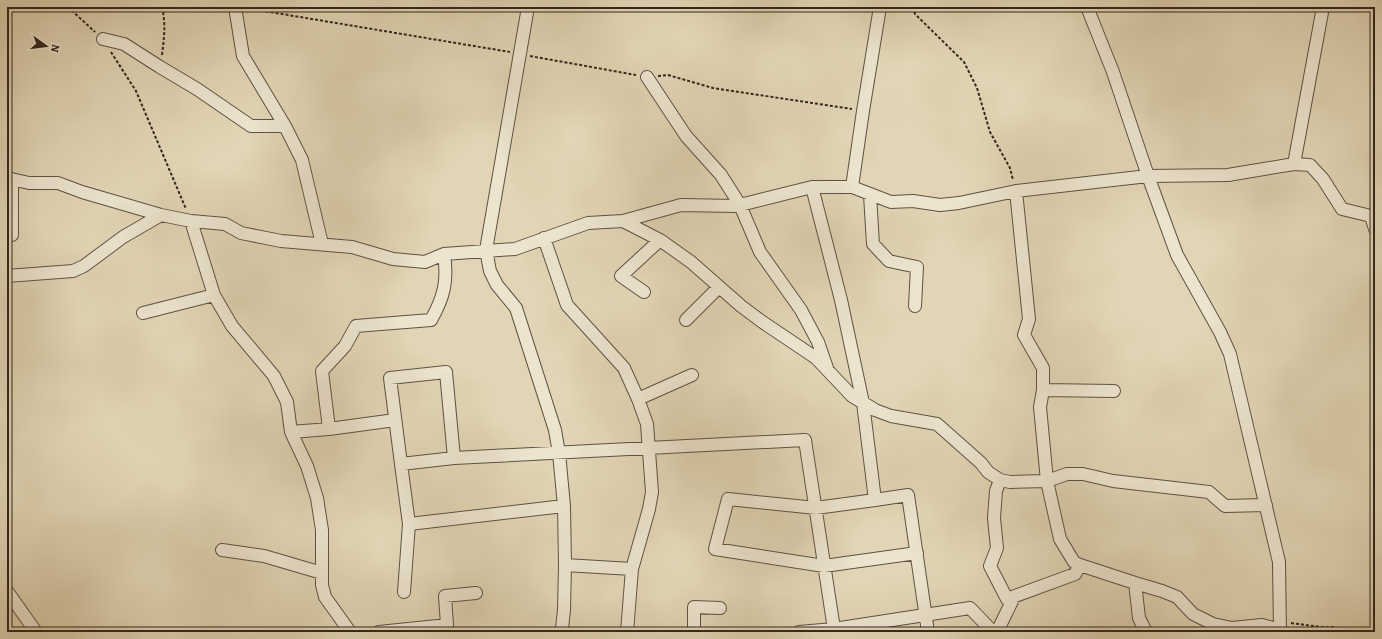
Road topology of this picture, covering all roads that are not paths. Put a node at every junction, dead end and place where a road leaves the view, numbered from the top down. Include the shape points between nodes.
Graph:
1 (235, 7) edge
2 (528, 7) edge
3 (880, 7) edge
4 (1087, 7) edge
5 (1323, 7) edge
6 (103, 39) road end
7 (647, 77) road end
8 (285, 126) junction
9 (1294, 164) junction
10 (1148, 176) junction
11 (9, 179) edge
12 (812, 187) junction
13 (852, 187) junction
14 (1016, 191) junction
15 (870, 195) junction
16 (740, 205) junction
17 (161, 215) junction
18 (1373, 216) edge
19 (191, 221) junction
20 (623, 221) junction
21 (1375, 229) edge
22 (12, 235) dead end
23 (544, 238) junction
24 (660, 240) junction
25 (322, 244) junction
26 (486, 250) junction
27 (444, 254) junction
28 (7, 276) edge
29 (719, 287) junction
30 (644, 292) dead end
31 (214, 294) junction
32 (915, 306) dead end
33 (143, 313) dead end
34 (686, 320) dead end
35 (828, 372) junction
36 (692, 375) dead end
37 (1044, 390) junction
38 (1114, 391) dead end
39 (638, 399) junction
40 (863, 403) junction
41 (395, 420) junction
42 (329, 429) junction
43 (291, 432) junction
44 (648, 447) junction
45 (559, 453) junction
46 (454, 458) junction
47 (401, 464) junction
48 (1000, 480) junction
49 (1047, 481) junction
50 (875, 500) junction
51 (1266, 504) junction
52 (564, 506) junction
53 (816, 508) junction
54 (409, 524) junction
55 (222, 550) dead end
56 (917, 553) junction
57 (566, 565) junction
58 (1080, 565) junction
59 (824, 566) junction
60 (632, 569) junction
61 (322, 573) junction
62 (1135, 583) junction
63 (7, 591) edge
64 (404, 592) dead end
65 (476, 592) dead end
66 (1014, 597) junction
67 (720, 608) dead end
68 (926, 614) junction
69 (1280, 629) edge
70 (834, 630) edge
71 (36, 632) edge
72 (350, 632) edge
73 (379, 632) edge
74 (560, 632) edge
75 (627, 632) edge
76 (694, 632) edge
77 (799, 632) edge
78 (928, 632) edge
79 (992, 632) edge
80 (997, 632) edge
81 (1146, 632) edge

1 - 8 street via 243,56
2 - 26 street
3 - 13 street
4 - 10 street via 1113,72
5 - 9 street
6 - 8 street via 124,44 252,126
7 - 16 street via 686,136 721,175
8 - 25 street via 302,160
9 - 10 street via 1228,175
9 - 18 street via 1310,165 1323,179 1342,209
10 - 14 street
10 - 51 street via 1177,255 1230,354
11 - 17 street via 29,183 58,183
11 - 22 street
12 - 13 street
12 - 16 street
12 - 40 street
13 - 15 street
14 - 15 street via 940,205 913,201 891,202
14 - 37 street via 1029,319 1024,335 1043,368
15 - 32 street via 873,244 889,261 917,267
16 - 20 street via 681,205
16 - 35 street via 760,252 801,310 818,342
17 - 19 street
17 - 28 street via 123,236 84,266 73,271
18 - 21 street
19 - 25 street via 225,224 241,233 282,241
19 - 31 street
20 - 23 street via 588,222
20 - 24 street
23 - 26 street via 516,249
23 - 39 street via 567,305 624,368
24 - 29 street via 691,262
24 - 30 street via 622,276
25 - 27 street via 352,248 392,259 425,262
26 - 27 street
26 - 45 street via 490,271 497,285 516,308 555,430
27 - 42 street via 444,291 431,320 356,326 345,346 322,371
29 - 34 street
29 - 35 street via 761,321 816,358
31 - 33 street
31 - 43 street via 232,326 274,376 287,402
35 - 40 street via 852,396
36 - 39 street
37 - 38 street
37 - 49 street via 1040,407
39 - 44 street via 646,424
40 - 48 street via 891,416 937,424
40 - 50 street
41 - 42 street
41 - 46 street via 390,378 446,372
41 - 47 street
42 - 43 street
43 - 61 street via 307,466 317,498 322,530
44 - 45 street
44 - 53 street via 805,440
44 - 60 street via 652,492
45 - 46 street
45 - 52 street
46 - 47 street
47 - 54 street
48 - 49 street
48 - 66 street via 996,490 994,518 997,548 990,566 1007,599
49 - 51 street via 1067,474 1083,474 1113,482 1209,492 1225,506
49 - 58 street via 1060,539 1074,562
50 - 53 street
50 - 56 street via 908,495
51 - 69 street via 1279,562
52 - 54 street
52 - 57 street
53 - 59 street
53 - 59 street via 728,499 715,549
54 - 64 street
55 - 61 street via 264,556
56 - 59 street
56 - 68 street
57 - 60 street
57 - 74 street via 564,610
58 - 62 street
58 - 66 street via 1074,574
59 - 70 street
60 - 75 street
61 - 72 street via 325,597
62 - 69 street via 1177,597 1193,614 1213,624 1232,628 1262,625
62 - 81 street via 1139,618
63 - 71 street
65 - 73 street via 445,596 447,625
66 - 80 street
67 - 76 street via 694,607
68 - 70 street
68 - 78 street
68 - 79 street via 970,608
70 - 77 street

